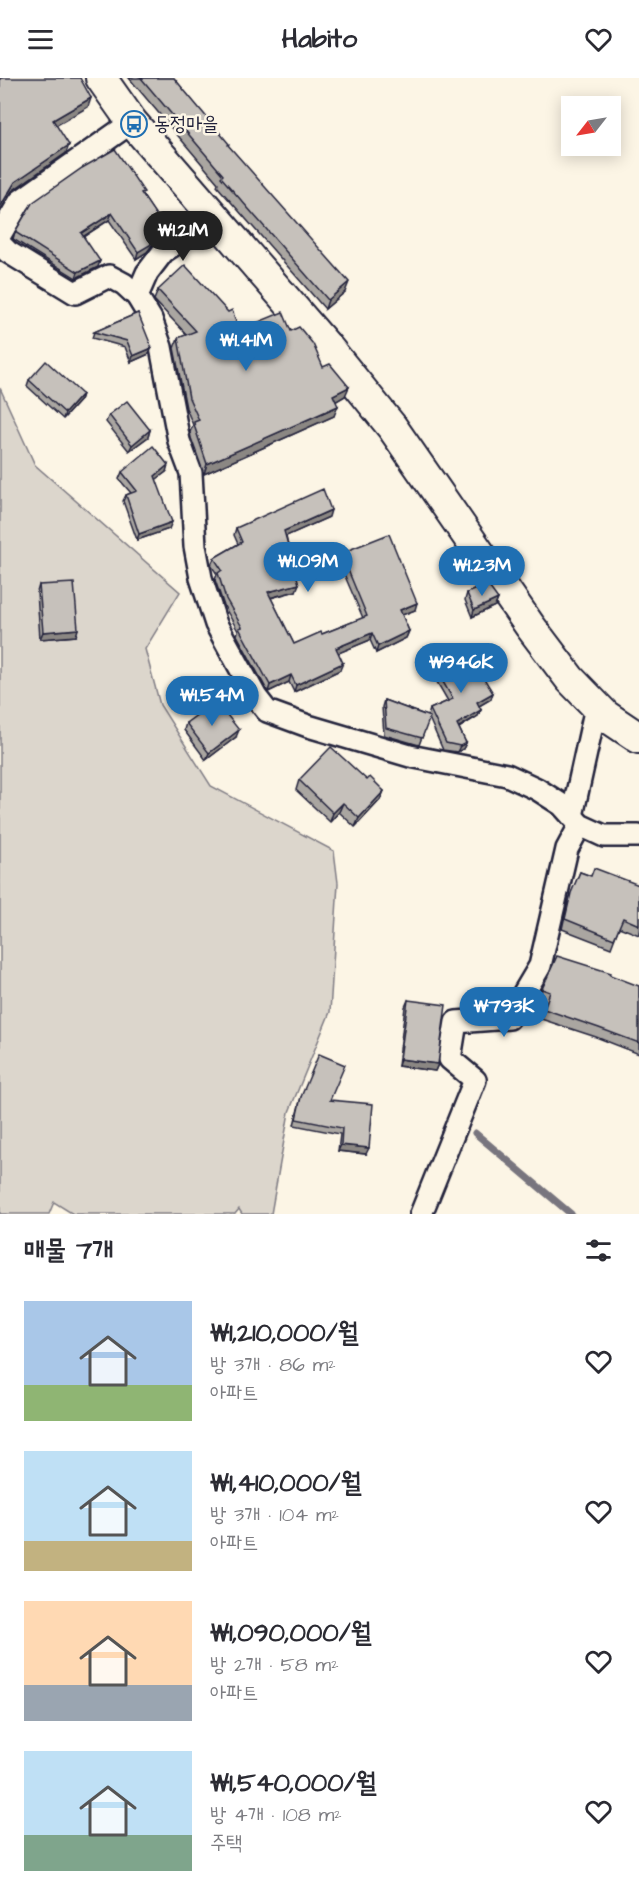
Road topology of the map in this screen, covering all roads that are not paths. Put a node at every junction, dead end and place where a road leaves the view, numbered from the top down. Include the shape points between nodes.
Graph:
1 (101, 78) edge
2 (132, 122) junction
3 (214, 218) junction
4 (0, 235) edge
5 (0, 244) edge
6 (138, 296) junction
7 (596, 707) junction
8 (639, 738) edge
9 (576, 820) junction
10 (639, 836) edge
11 (421, 1214) edge

1 - 2 street
2 - 3 street
2 - 4 street via 20,201
3 - 6 street via 163,252 147,273
3 - 7 street via 392,427 530,626
5 - 6 street via 75,293 110,276
6 - 9 street via 161,347 179,441 191,473 201,578 216,624 267,711 410,756 507,775 562,805
7 - 8 street
7 - 9 street
9 - 10 street via 604,836
9 - 11 street via 540,966 509,1018 456,1022 450,1059 475,1080

